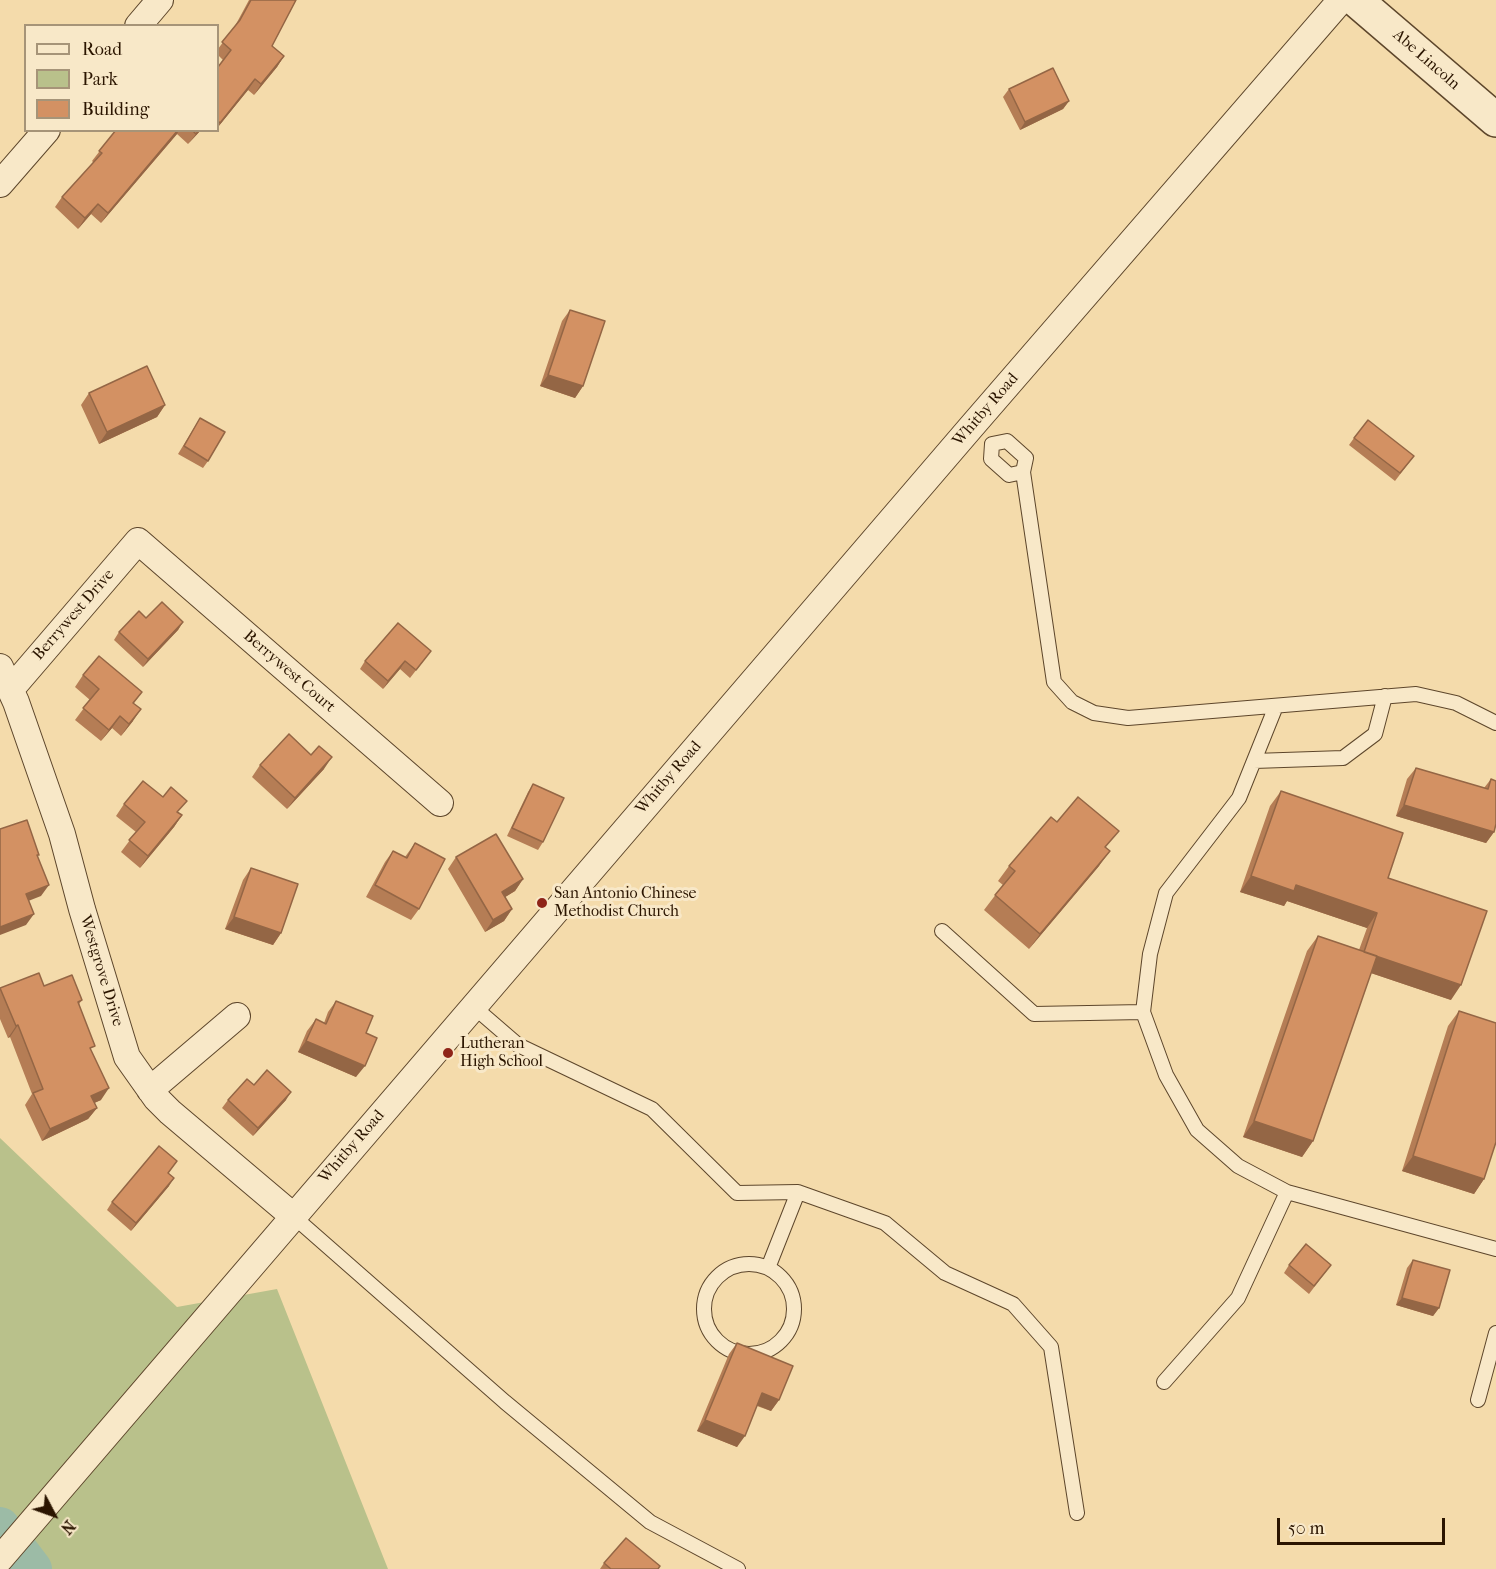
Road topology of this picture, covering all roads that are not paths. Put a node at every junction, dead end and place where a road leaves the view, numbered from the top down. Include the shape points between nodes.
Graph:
1 (160, 0) edge
2 (1341, 0) edge
3 (1356, 0) edge
4 (140, 24) edge
5 (1496, 120) edge
6 (45, 132) edge
7 (0, 184) edge
8 (972, 426) junction
9 (992, 444) junction
10 (1023, 472) junction
11 (138, 541) joint
12 (0, 666) edge
13 (11, 689) junction
14 (1385, 696) junction
15 (1276, 706) junction
16 (1496, 723) edge
17 (1254, 761) junction
18 (440, 803) dead end
19 (942, 931) dead end
20 (474, 1006) junction
21 (1143, 1012) junction
22 (237, 1016) dead end
23 (150, 1090) junction
24 (798, 1192) junction
25 (1287, 1192) junction
26 (293, 1216) junction
27 (1496, 1249) edge
28 (768, 1268) junction
29 (1496, 1333) edge
30 (1164, 1382) dead end
31 (1478, 1400) dead end
32 (1077, 1513) dead end
33 (0, 1559) edge
34 (738, 1569) edge

1 - 4 street
2 - 8 street, Whitby Road
3 - 5 street, Abe Lincoln
6 - 7 street
8 - 9 lane
8 - 20 street, Whitby Road
9 - 10 lane via 991,459 1008,475
9 - 10 lane via 1007,441 1026,458
10 - 15 lane via 1054,682 1072,702 1094,713 1128,718
11 - 13 street, Berrywest Drive
11 - 18 street, Berrywest Court
12 - 13 street, Westgrove Drive
13 - 23 street, Westgrove Drive via 62,834 127,1057
14 - 15 lane
14 - 16 lane via 1416,694 1456,703
14 - 17 lane via 1375,734 1343,758
15 - 17 lane
17 - 21 lane via 1239,798 1166,893 1150,954
19 - 21 lane via 1034,1014
20 - 24 lane via 518,1045 652,1109 737,1193
20 - 26 street, Whitby Road
21 - 25 lane via 1166,1075 1197,1130 1238,1166
22 - 23 street
23 - 26 street, Westgrove Drive via 170,1112
24 - 28 lane
24 - 32 lane via 885,1223 945,1273 1013,1304 1052,1347
25 - 27 lane
25 - 30 lane via 1238,1298
26 - 33 street, Whitby Road
26 - 34 lane via 496,1394 650,1521
28 - 28 lane via 737,1265 712,1283 704,1312 708,1327 728,1348 741,1353 769,1349 789,1329 793,1315 789,1288
29 - 31 lane

